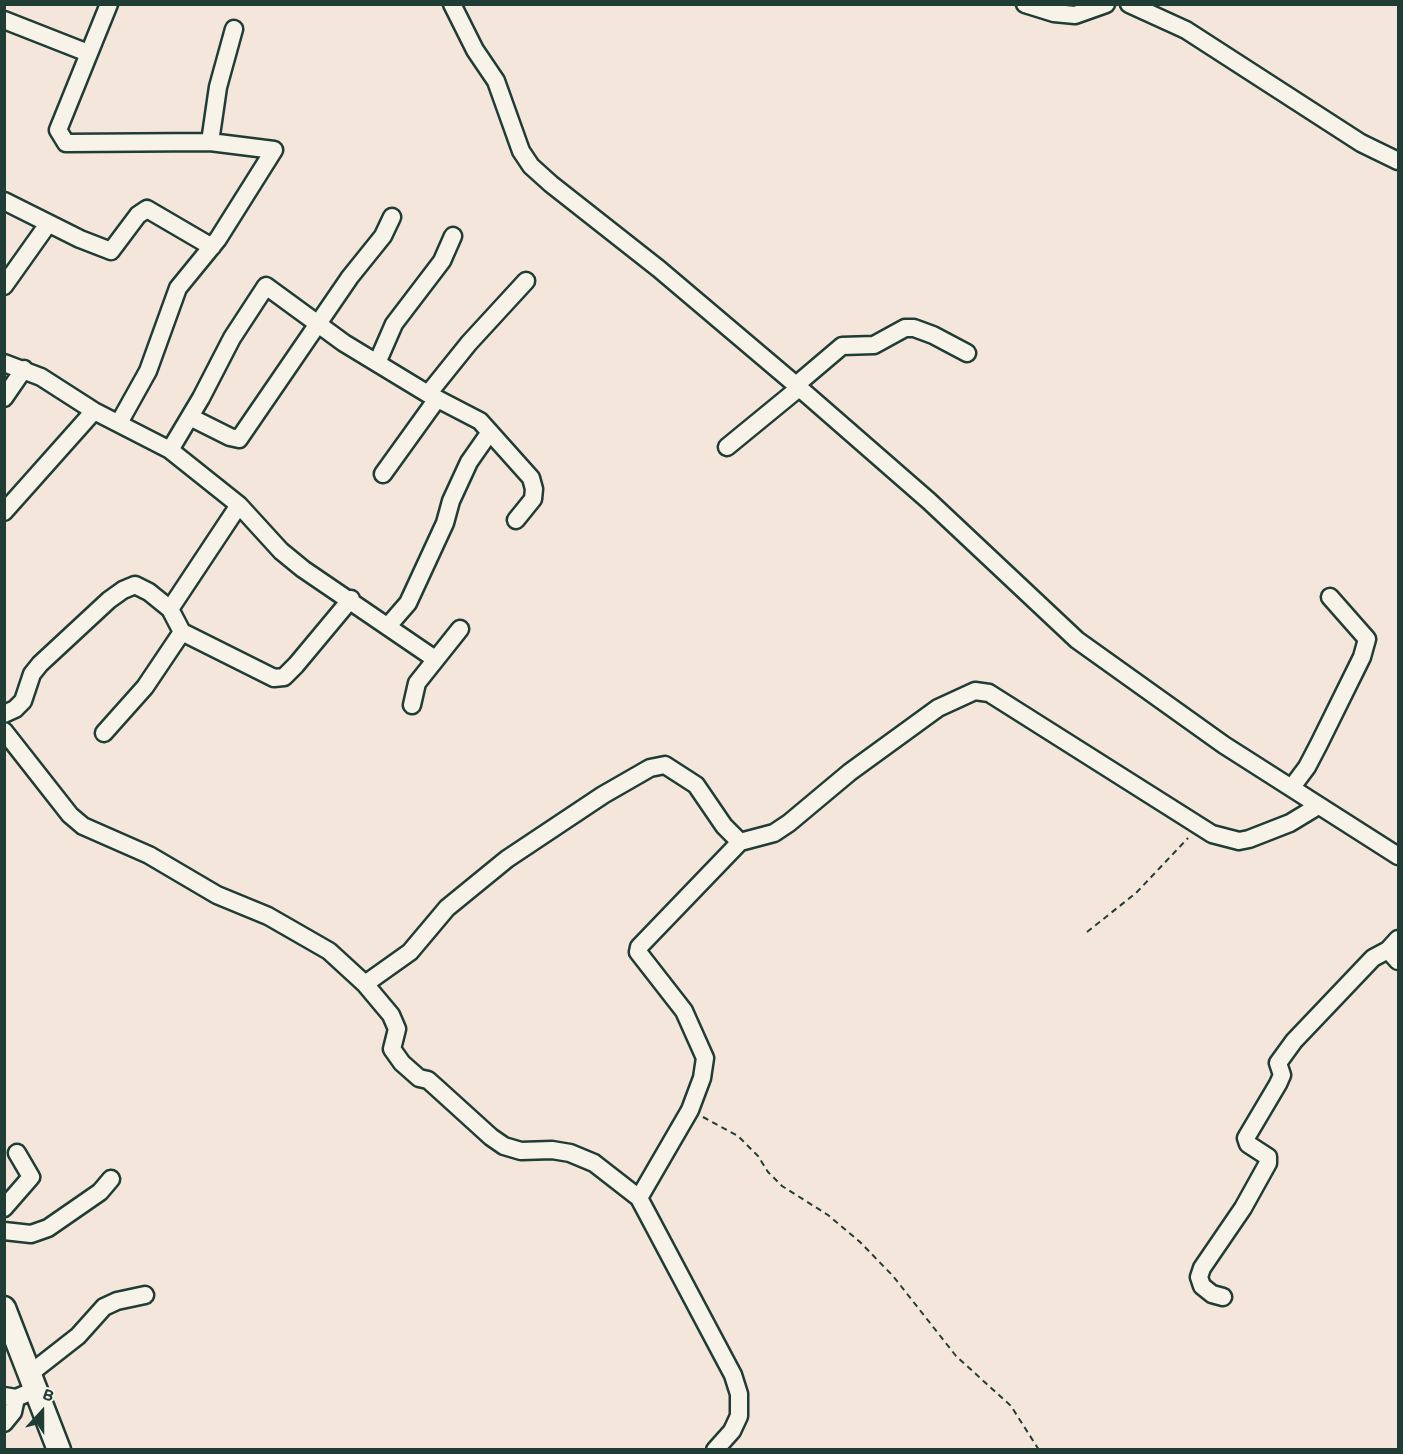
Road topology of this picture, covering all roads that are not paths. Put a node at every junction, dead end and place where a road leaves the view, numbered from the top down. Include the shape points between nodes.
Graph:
1 (109, 4) edge
2 (1025, 4) edge
3 (1106, 4) edge
4 (1129, 4) edge
5 (454, 6) edge
6 (4, 20) edge
7 (234, 29) dead end
8 (88, 53) junction
9 (210, 142) junction
10 (1398, 161) edge
11 (4, 201) edge
12 (392, 217) dead end
13 (48, 224) junction
14 (453, 236) dead end
15 (212, 247) junction
16 (8, 275) edge
17 (526, 281) dead end
18 (317, 324) junction
19 (967, 353) dead end
20 (4, 363) edge
21 (377, 363) junction
22 (24, 369) junction
23 (798, 387) junction
24 (433, 396) junction
25 (4, 398) edge
26 (94, 411) junction
27 (190, 417) junction
28 (119, 423) junction
29 (490, 432) junction
30 (727, 447) dead end
31 (170, 450) junction
32 (383, 474) dead end
33 (239, 506) junction
34 (4, 512) edge
35 (516, 520) dead end
36 (1330, 597) dead end
37 (351, 599) junction
38 (170, 609) junction
39 (388, 626) junction
40 (460, 629) dead end
41 (182, 632) junction
42 (435, 659) junction
43 (411, 705) dead end
44 (4, 714) edge
45 (4, 731) edge
46 (104, 734) dead end
47 (1292, 787) junction
48 (1318, 806) junction
49 (740, 842) junction
50 (1398, 856) edge
51 (1395, 950) edge
52 (365, 984) junction
53 (17, 1153) dead end
54 (111, 1179) dead end
55 (639, 1198) junction
56 (4, 1208) edge
57 (4, 1231) edge
58 (145, 1295) dead end
59 (1223, 1297) dead end
60 (4, 1308) edge
61 (34, 1381) junction
62 (10, 1397) edge
63 (4, 1423) edge
64 (59, 1449) edge
65 (715, 1449) edge

1 - 8 street
2 - 3 street via 1075,15
4 - 10 street via 1186,30 1361,143
5 - 23 street via 475,50 496,81 514,137 531,166
6 - 8 street
7 - 9 street via 218,87
8 - 9 street via 58,130 66,143
9 - 15 street via 274,150
11 - 13 street
12 - 18 street via 383,236
13 - 15 street via 111,251 147,209
13 - 16 street
14 - 21 street via 442,261 394,324
15 - 28 street via 178,288 148,371
17 - 24 street via 469,343
18 - 21 street
18 - 27 street via 239,439
18 - 27 street via 266,286 232,338
19 - 23 street via 933,335 905,328 874,345 842,346
20 - 22 street
21 - 24 street
22 - 25 street
22 - 26 street
23 - 30 street
23 - 47 street via 929,501 1077,640 1224,745
24 - 29 street via 480,421
24 - 32 street
26 - 28 street
26 - 34 street
27 - 31 street
28 - 31 street
29 - 35 street via 531,478 533,499
29 - 39 street via 469,462 408,603
31 - 33 street
33 - 37 street via 280,551
33 - 38 street
36 - 47 street via 1367,639 1319,744
37 - 39 street
37 - 41 street via 284,677 274,678
38 - 41 street
38 - 44 street via 135,585 123,590 40,664 32,674 23,701
39 - 42 street
40 - 42 street
41 - 46 street via 145,687
42 - 43 street via 417,683
45 - 52 street via 83,826 149,855 217,895 298,932 329,951
47 - 48 street
48 - 49 street via 1290,823 1239,841 1212,834 983,691 959,697 918,720 774,833
48 - 50 street
49 - 52 street via 696,785 665,765 650,768 507,859 447,908 410,952
49 - 55 street via 639,946 638,952 684,1011 705,1058 690,1110
51 - 59 street via 1373,958 1294,1041 1278,1064 1282,1075 1246,1138 1248,1144 1268,1157 1268,1163 1199,1277 1202,1286
52 - 55 street via 398,1029 392,1049 402,1063 419,1078 428,1080 491,1137 521,1151 552,1150 578,1156 594,1163
53 - 56 street via 31,1178
54 - 57 street via 100,1192 48,1228 31,1234
55 - 65 street via 740,1394 739,1416 732,1431
58 - 61 street via 104,1307
60 - 61 main road
61 - 62 street
61 - 64 main road
62 - 63 street via 13,1412

